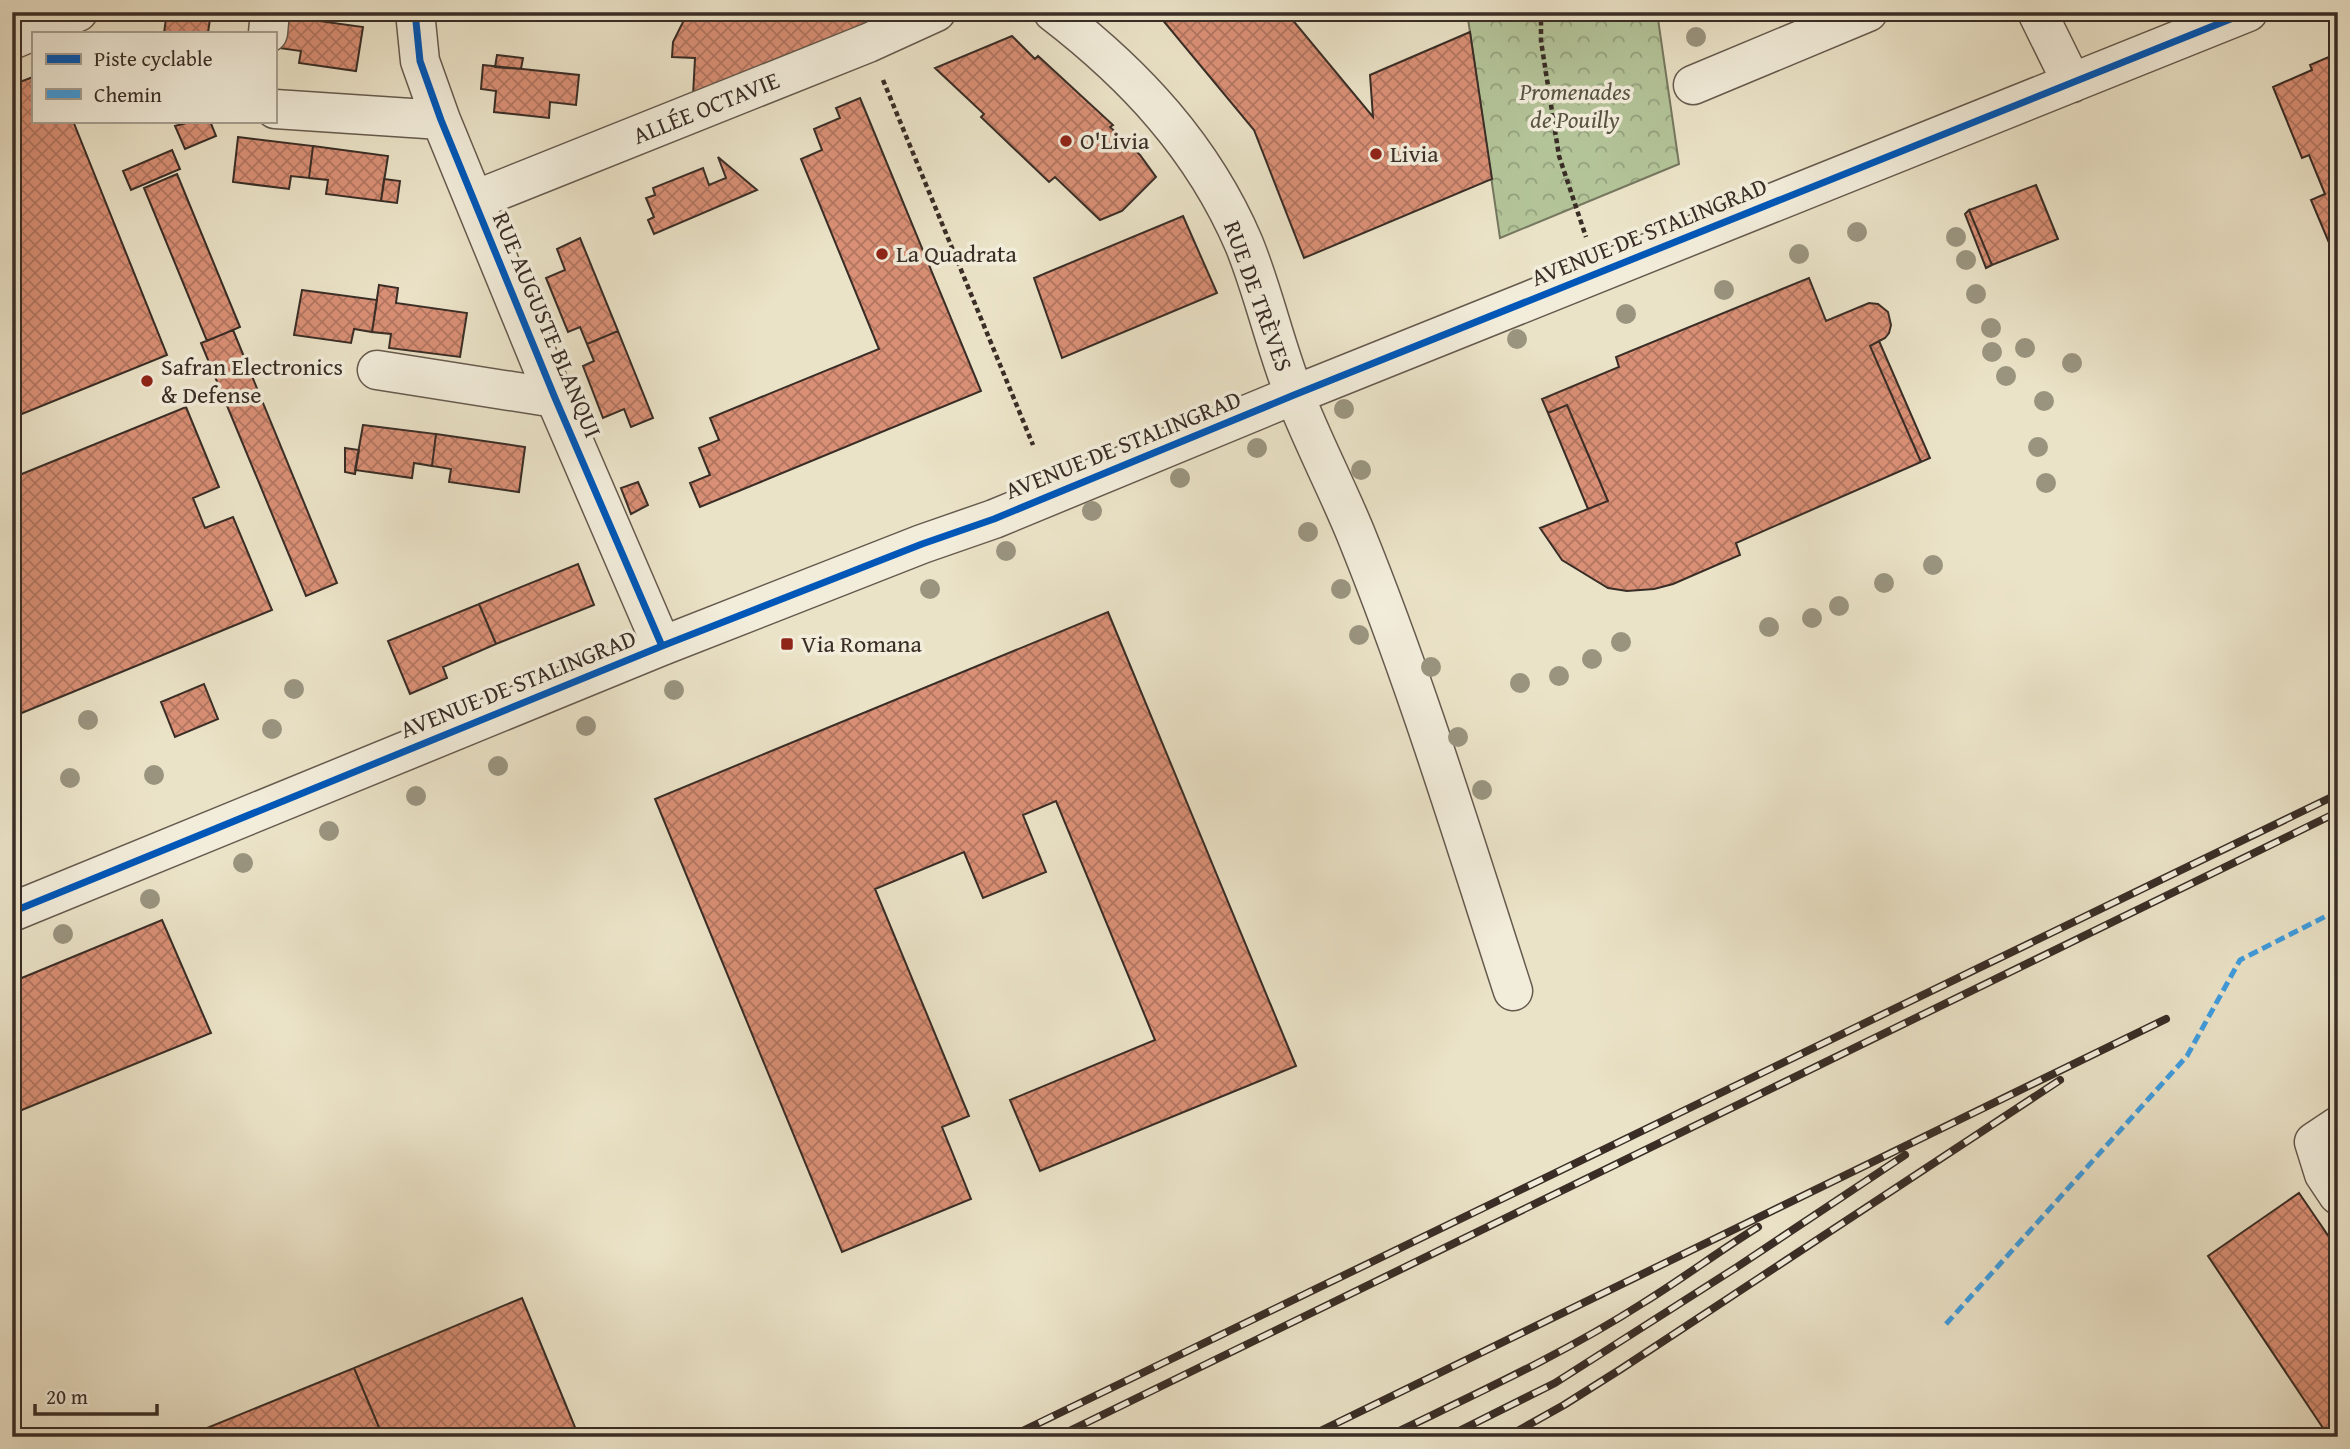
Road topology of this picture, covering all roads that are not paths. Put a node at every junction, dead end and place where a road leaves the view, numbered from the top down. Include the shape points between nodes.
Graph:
1 (78, 12) edge
2 (270, 12) edge
3 (415, 12) edge
4 (936, 12) edge
5 (1054, 12) edge
6 (1868, 12) edge
7 (2037, 12) edge
8 (2248, 12) edge
9 (268, 32) edge
10 (12, 40) edge
11 (2072, 83) junction
12 (1693, 85) dead end
13 (276, 109) edge
14 (440, 120) junction
15 (475, 200) junction
16 (377, 370) dead end
17 (1294, 395) junction
18 (555, 398) junction
19 (662, 646) junction
20 (12, 912) edge
21 (1513, 991) dead end
22 (2338, 1126) edge
23 (2338, 1195) edge

1 - 10 street
2 - 9 street
3 - 14 street, RUE AUGUSTE BLANQUI via 420,61
4 - 15 street, ALLÉE OCTAVIE
5 - 17 street, RUE DE TRÈVES via 1145,92 1210,178 1244,244
6 - 12 street
7 - 11 street
8 - 11 street, AVENUE DE STALINGRAD
11 - 17 street, AVENUE DE STALINGRAD
13 - 14 street
14 - 15 street, RUE AUGUSTE BLANQUI
15 - 18 street, RUE AUGUSTE BLANQUI
16 - 18 street
17 - 19 street, AVENUE DE STALINGRAD via 994,519
17 - 21 street, RUE DE TRÈVES via 1355,532 1429,729
18 - 19 street, RUE AUGUSTE BLANQUI
19 - 20 street, AVENUE DE STALINGRAD
22 - 23 street via 2315,1142 2324,1174

